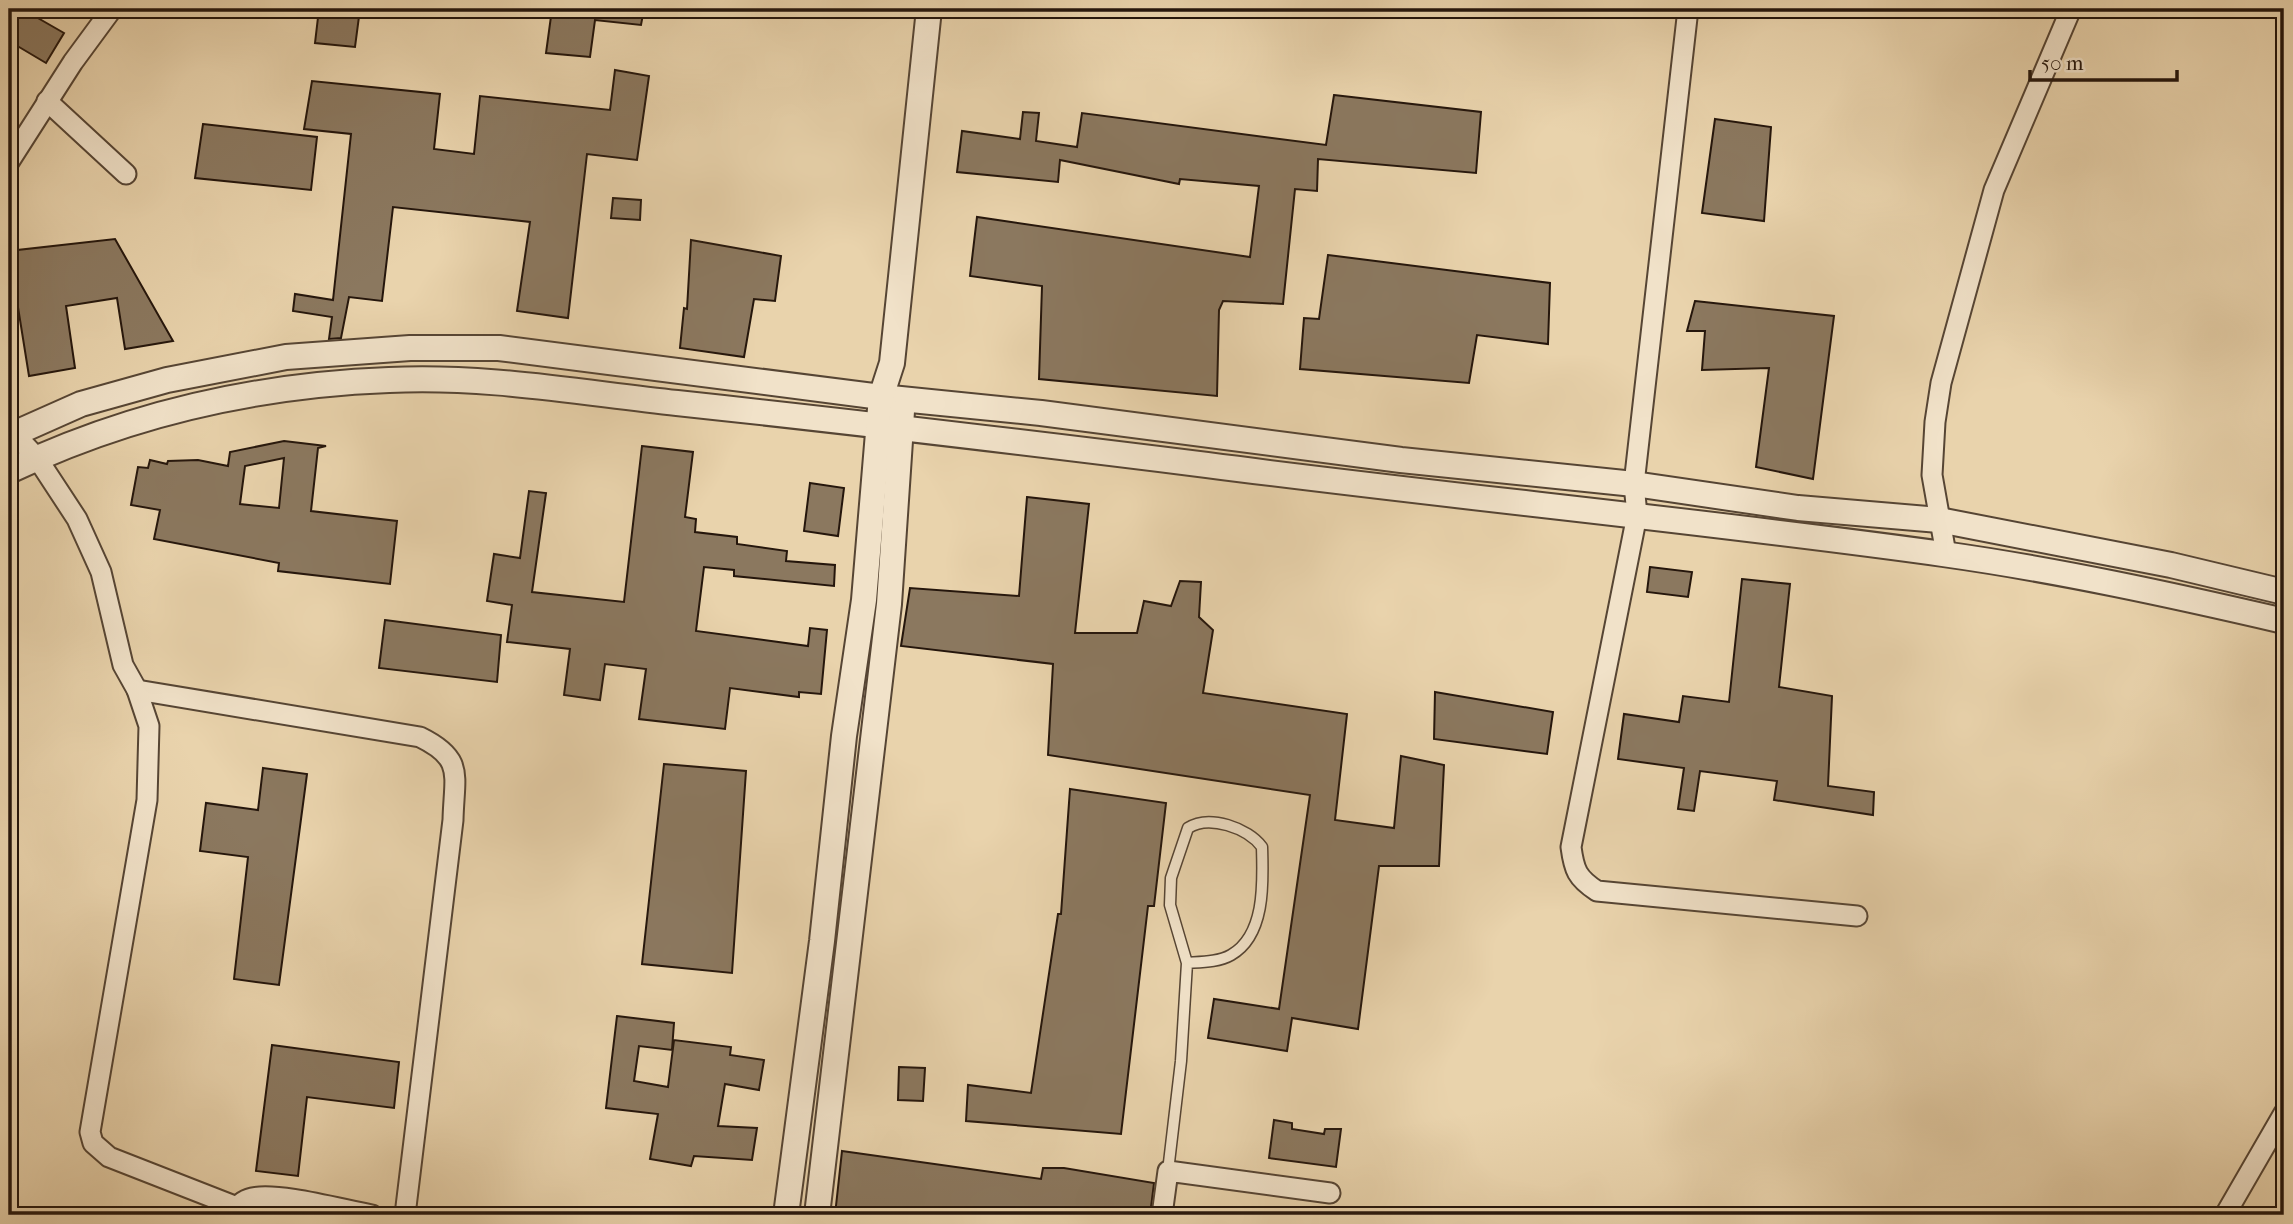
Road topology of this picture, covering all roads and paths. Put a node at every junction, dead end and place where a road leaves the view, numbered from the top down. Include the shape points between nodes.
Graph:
1 (112, 9) edge
2 (929, 9) edge
3 (1688, 9) edge
4 (2071, 9) edge
5 (47, 101) junction
6 (9, 162) edge
7 (127, 174) dead end
8 (892, 398) junction
9 (889, 425) junction
10 (10, 433) edge
11 (37, 458) junction
12 (9, 471) edge
13 (1634, 484) junction
14 (1637, 515) junction
15 (1938, 520) junction
16 (1946, 555) junction
17 (2284, 592) edge
18 (864, 600) junction
19 (889, 604) junction
20 (2284, 621) edge
21 (137, 690) junction
22 (844, 736) junction
23 (871, 742) junction
24 (1857, 916) dead end
25 (835, 941) junction
26 (1187, 963) junction
27 (2284, 1113) edge
28 (1168, 1171) junction
29 (1330, 1193) dead end
30 (234, 1211) edge
31 (372, 1215) edge
32 (405, 1215) edge
33 (786, 1215) edge
34 (817, 1215) edge
35 (1162, 1215) edge
36 (2225, 1215) edge

1 - 5 street
2 - 8 street
3 - 13 street
4 - 15 street via 1994,190 1941,383 1932,475
5 - 6 street
5 - 7 street
8 - 9 street
8 - 10 street via 499,348 410,348 286,357 167,380 81,404
8 - 13 street
9 - 11 street via 467,381 390,380 243,393 154,414
9 - 14 street
9 - 18 street
9 - 19 street
10 - 11 street
11 - 12 street
11 - 21 street via 77,519 101,572 123,665
13 - 14 street
13 - 15 street via 1798,508
14 - 16 street
14 - 24 street via 1571,847 1574,870 1597,891
15 - 16 street
15 - 17 street
16 - 20 street
18 - 19 street
18 - 22 street
19 - 23 street
21 - 30 street via 149,726 147,800 90,1132 93,1143 109,1157
21 - 32 street via 420,737 444,748 454,766 453,820
22 - 23 street
22 - 25 street
23 - 25 street
25 - 33 street
25 - 34 street
26 - 26 lane via 1232,955 1256,921 1264,891 1262,847 1235,827 1194,824 1179,850 1170,905
26 - 28 lane
27 - 36 street
28 - 29 street
28 - 35 street
30 - 31 street via 250,1198 267,1196

